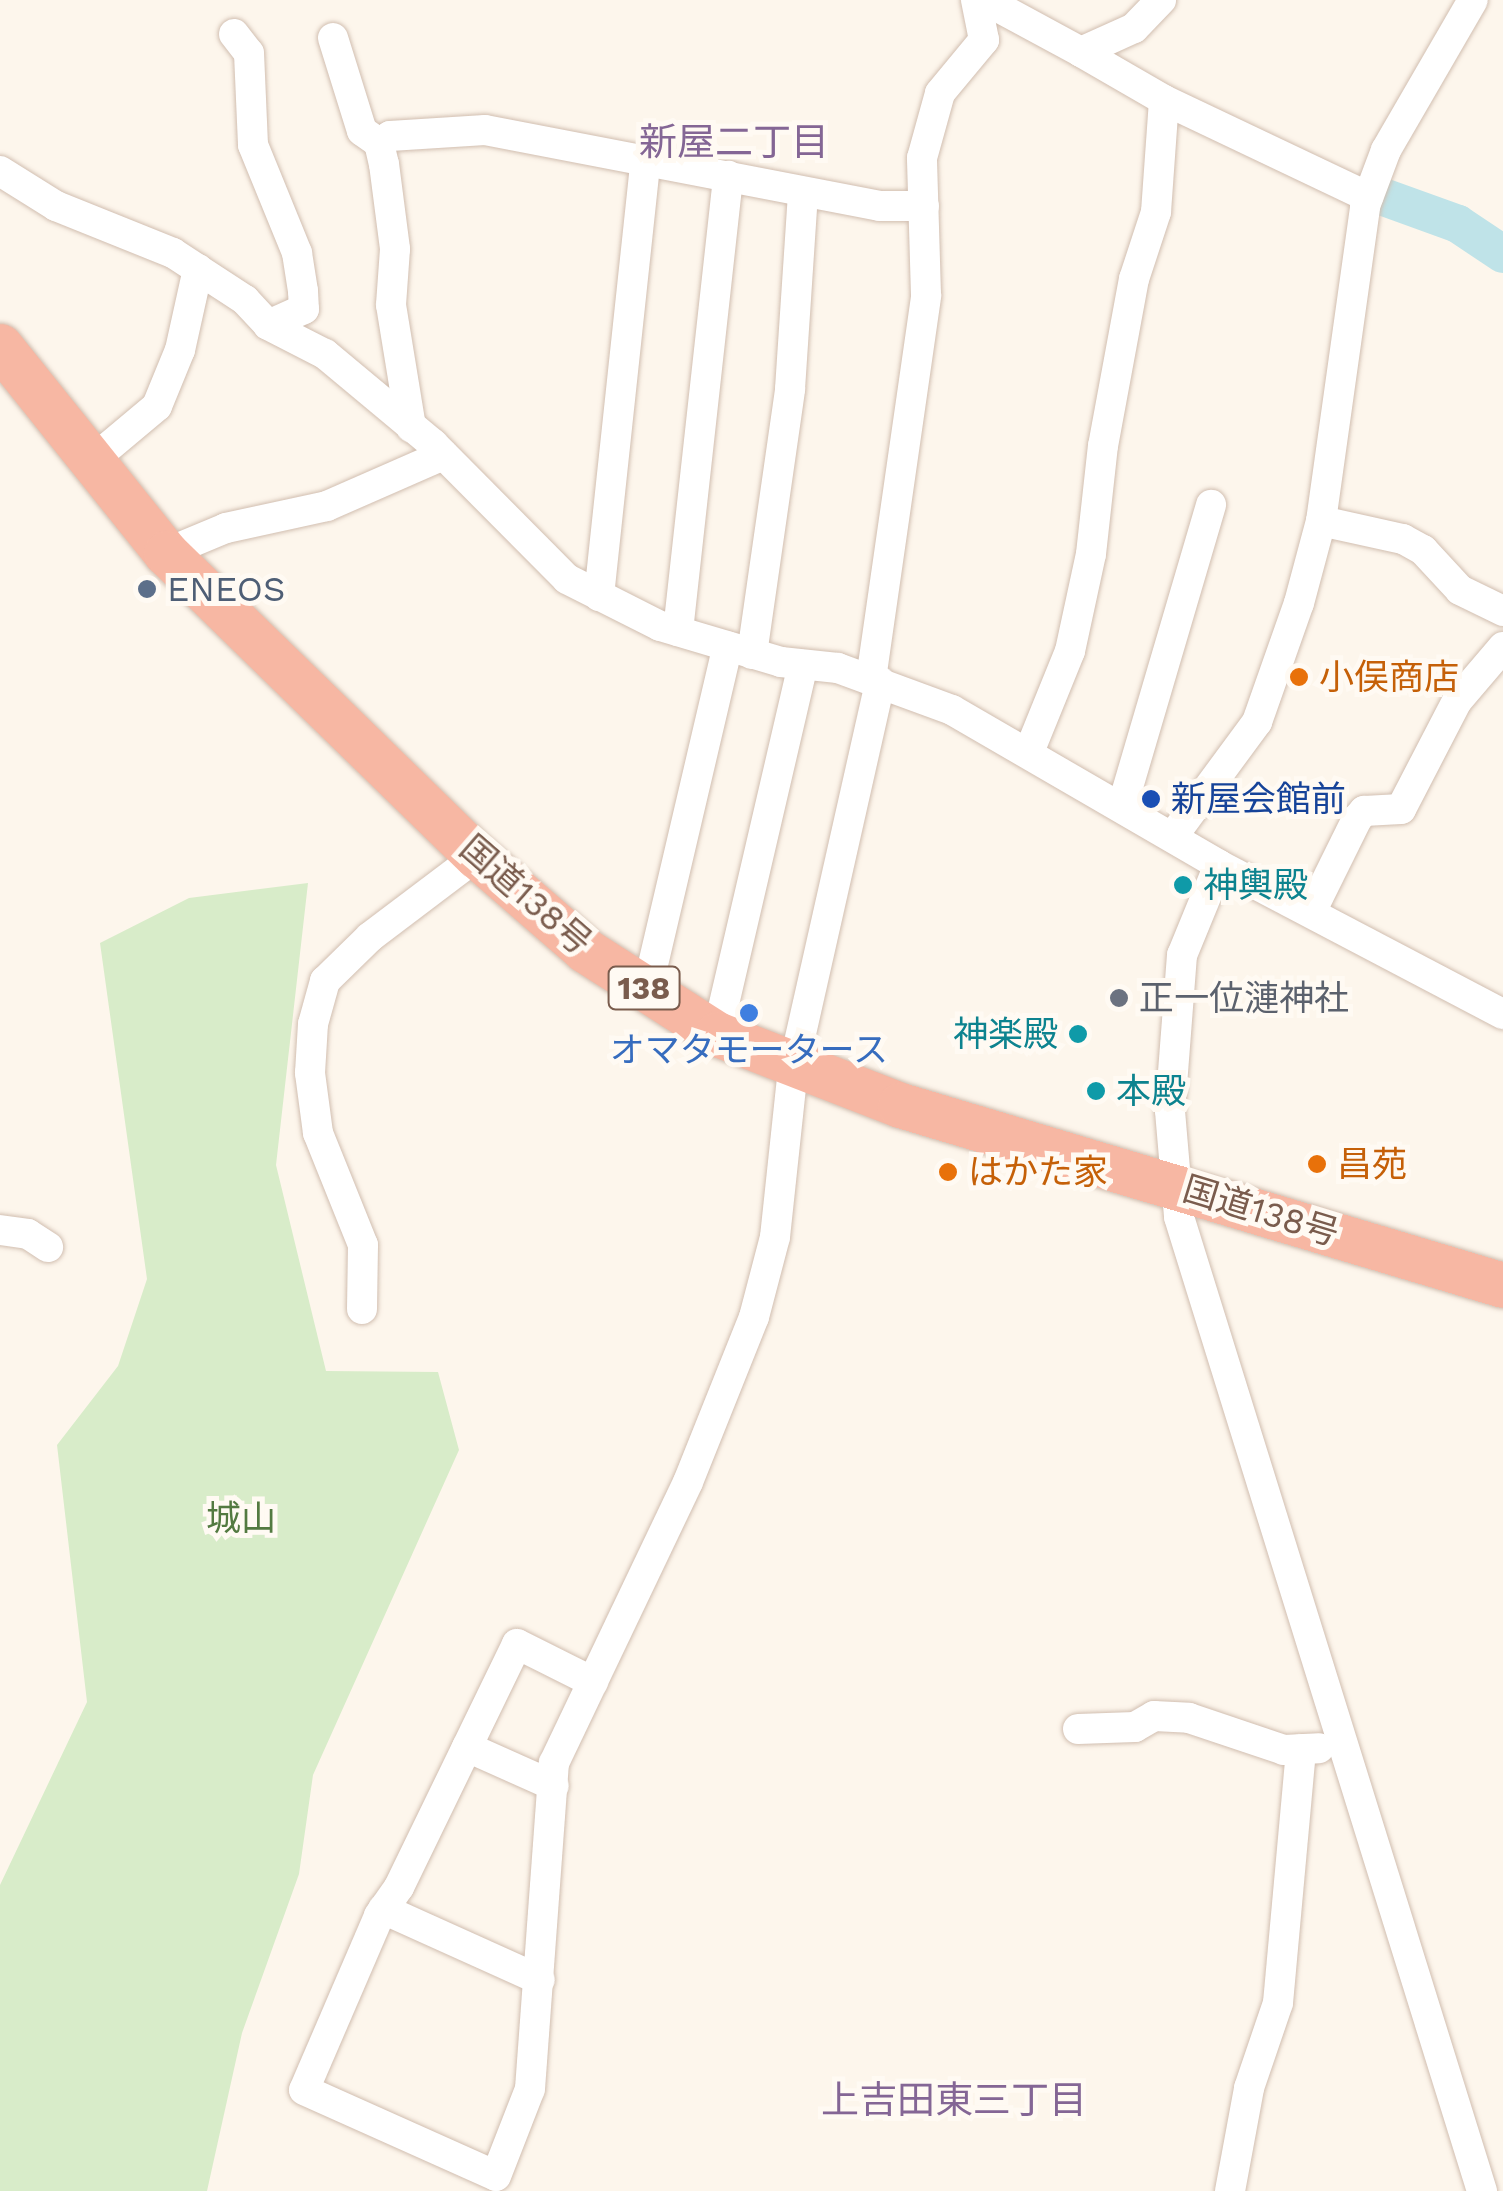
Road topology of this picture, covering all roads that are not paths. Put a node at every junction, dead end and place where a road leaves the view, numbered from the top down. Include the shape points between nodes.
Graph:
1 (976, 0) edge
2 (986, 0) edge
3 (1161, 0) edge
4 (1473, 0) edge
5 (234, 34) dead end
6 (333, 38) dead end
7 (1082, 52) junction
8 (1164, 100) junction
9 (379, 143) junction
10 (645, 164) junction
11 (0, 171) edge
12 (728, 176) junction
13 (804, 192) junction
14 (1368, 197) junction
15 (924, 206) junction
16 (198, 269) junction
17 (268, 325) junction
18 (0, 346) edge
19 (412, 427) junction
20 (443, 455) junction
21 (88, 464) junction
22 (1211, 505) dead end
23 (1320, 521) junction
24 (166, 553) junction
25 (598, 596) junction
26 (1503, 610) edge
27 (678, 632) junction
28 (1503, 646) edge
29 (740, 650) junction
30 (803, 665) junction
31 (876, 681) junction
32 (1029, 752) junction
33 (1124, 804) junction
34 (1174, 836) junction
35 (477, 856) junction
36 (1219, 865) junction
37 (1311, 912) junction
38 (647, 990) junction
39 (1503, 1014) edge
40 (716, 1034) junction
41 (793, 1069) junction
42 (1176, 1186) junction
43 (0, 1230) edge
44 (48, 1247) dead end
45 (1503, 1285) edge
46 (362, 1309) dead end
47 (593, 1682) junction
48 (1078, 1730) dead end
49 (468, 1747) junction
50 (1342, 1747) junction
51 (1301, 1749) junction
52 (554, 1786) junction
53 (383, 1910) junction
54 (540, 1980) junction
55 (1230, 2191) edge
56 (1482, 2191) edge

1 - 15 street via 984,40 940,93 922,158
2 - 7 street
3 - 7 street via 1134,28
4 - 14 street via 1386,150
5 - 17 street via 249,52 253,146 297,253 304,291 304,310
6 - 9 street via 362,131
7 - 8 street
8 - 14 street
8 - 32 street via 1156,212 1134,279 1102,446 1091,554 1070,651
9 - 10 street via 390,136 485,130
9 - 19 street via 395,250 391,305
10 - 12 street
10 - 25 street
11 - 16 street via 56,206
12 - 13 street
12 - 27 street
13 - 15 street via 879,206
13 - 29 street via 790,389
14 - 23 street
15 - 31 street via 926,295
16 - 17 street via 245,300
16 - 21 street via 180,350 158,406
17 - 19 street via 325,354
18 - 21 highway, 国道138号 / 138
19 - 20 street
20 - 24 street via 327,506 226,528
20 - 25 street via 566,579
21 - 24 highway, 国道138号 / 138
22 - 33 street
23 - 26 street via 1402,539 1424,550 1460,590
23 - 34 street via 1256,722
24 - 35 highway, 国道138号 / 138
25 - 27 street
27 - 29 street
28 - 37 street via 1458,701 1401,809 1364,811 1357,819
29 - 30 street
29 - 38 street
30 - 31 street
30 - 40 street
31 - 32 street via 952,710
31 - 41 street
32 - 33 street
33 - 34 street
34 - 36 street
35 - 38 highway, 国道138号 / 138 via 585,950
35 - 46 street via 370,937 326,981 313,1024 310,1073 318,1133 363,1246
36 - 37 street
36 - 42 street via 1182,955 1170,1111
37 - 39 street
38 - 40 highway, 国道138号 / 138
40 - 41 highway, 国道138号 / 138
41 - 42 highway, 国道138号 / 138
41 - 47 street via 774,1237 754,1317 688,1482
42 - 45 highway, 国道138号 / 138
42 - 50 street via 1178,1217
43 - 44 street via 28,1234
47 - 49 street via 517,1644
47 - 52 street via 554,1763
48 - 51 street via 1135,1726 1154,1716 1188,1718 1284,1750
49 - 52 street
49 - 53 street
50 - 51 street
50 - 56 street
51 - 55 street via 1278,2003 1249,2088
52 - 54 street
53 - 54 street
53 - 54 street via 304,2090 496,2176 530,2089

